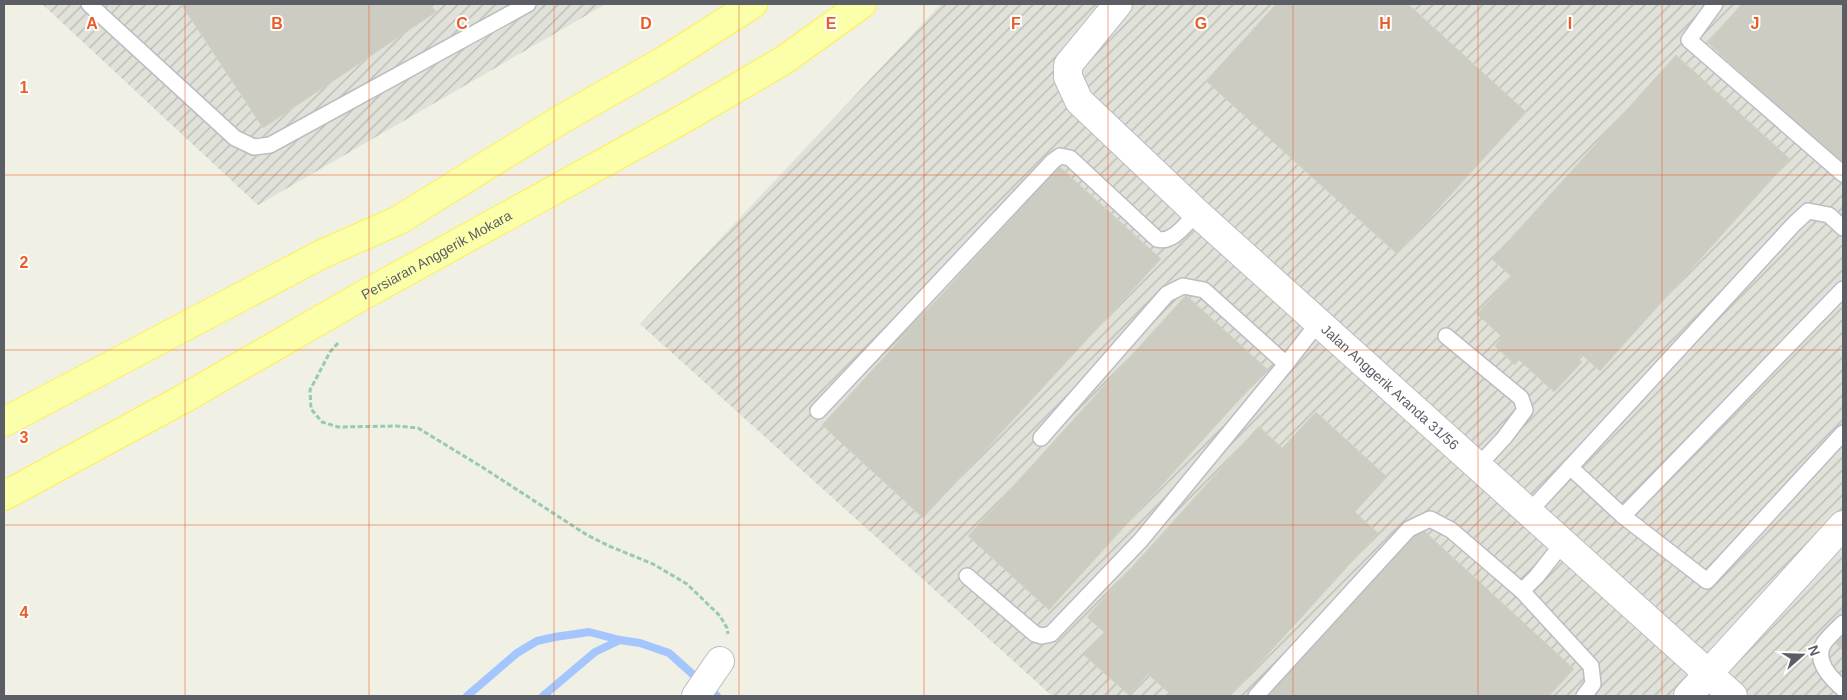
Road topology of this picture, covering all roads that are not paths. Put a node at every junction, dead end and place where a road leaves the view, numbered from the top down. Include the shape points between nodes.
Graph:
1 (89, 4) edge
2 (528, 4) edge
3 (753, 4) edge
4 (862, 4) edge
5 (1118, 4) edge
6 (1716, 4) edge
7 (1843, 174) edge
8 (1197, 213) junction
9 (1843, 228) edge
10 (1843, 289) edge
11 (1318, 323) junction
12 (1446, 336) dead end
13 (1286, 364) junction
14 (818, 411) dead end
15 (4, 422) edge
16 (1843, 433) edge
17 (1041, 438) dead end
18 (1478, 466) junction
19 (1570, 467) junction
20 (4, 496) edge
21 (1529, 512) junction
22 (1623, 516) junction
23 (1843, 524) edge
24 (1563, 543) junction
25 (967, 576) dead end
26 (1522, 591) junction
27 (1843, 623) edge
28 (720, 661) road end
29 (1708, 674) junction
30 (1843, 689) edge
31 (696, 696) edge
32 (1256, 696) edge
33 (1584, 696) edge
34 (1688, 696) edge
35 (1733, 696) edge

1 - 2 lane via 235,138 254,147 270,145
3 - 15 main road via 399,220 322,254
4 - 20 main road, Persiaran Anggerik Mokara via 784,60 692,114
5 - 8 street, Jalan Anggerik Aranda 31/56 via 1068,66 1068,77 1079,101
6 - 7 lane via 1689,40
8 - 11 street, Jalan Anggerik Aranda 31/56
8 - 14 lane via 1171,238 1157,239 1070,158 1060,156
9 - 19 lane via 1829,214 1808,211
10 - 22 lane
11 - 13 lane
11 - 18 street, Jalan Anggerik Aranda 31/56
12 - 18 lane via 1521,398 1526,410
13 - 17 lane via 1204,290 1183,286 1167,294
13 - 25 lane via 1141,540 1051,634 1036,634
16 - 22 lane via 1706,581
18 - 21 street, Jalan Anggerik Aranda 31/56
19 - 21 lane
19 - 22 lane
21 - 24 street, Jalan Anggerik Aranda 31/56
23 - 29 street
24 - 26 lane
24 - 29 street, Jalan Anggerik Aranda 31/56
26 - 32 lane via 1450,530 1430,519 1409,529
26 - 33 lane via 1591,666 1593,684
27 - 30 lane via 1823,644 1820,660 1830,677
28 - 31 street
29 - 34 street
29 - 35 street, Jalan Anggerik Aranda 31/56

